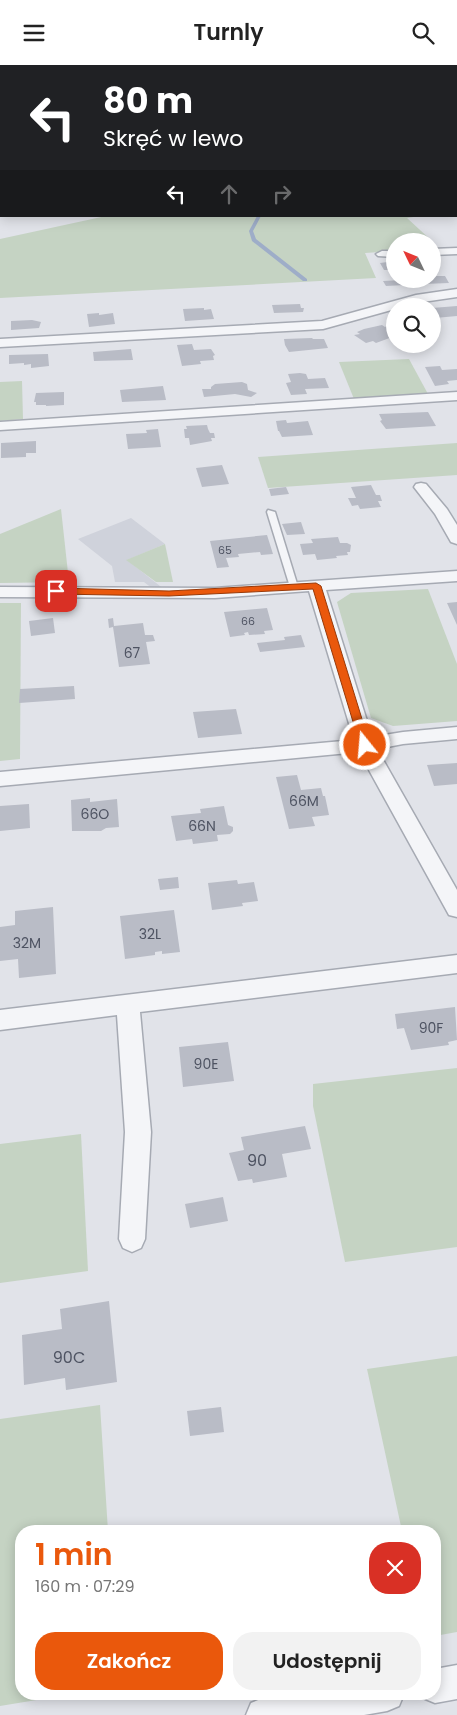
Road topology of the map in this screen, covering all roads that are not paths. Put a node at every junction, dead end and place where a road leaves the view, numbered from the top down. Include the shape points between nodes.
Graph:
1 (457, 251) edge
2 (441, 252) edge
3 (382, 254) dead end
4 (386, 254) edge
5 (457, 293) edge
6 (0, 343) edge
7 (457, 396) edge
8 (0, 426) edge
9 (421, 487) dead end
10 (271, 512) dead end
11 (457, 539) edge
12 (457, 576) edge
13 (316, 586) junction
14 (294, 587) junction
15 (0, 592) edge
16 (457, 733) edge
17 (365, 745) junction
18 (0, 779) edge
19 (457, 909) edge
20 (457, 964) edge
21 (128, 1003) junction
22 (0, 1020) edge
23 (132, 1239) dead end
24 (457, 1682) edge
25 (441, 1684) edge
26 (352, 1700) edge
27 (263, 1715) edge

1 - 2 street
3 - 4 street
5 - 6 street via 416,299 323,325
7 - 8 street
9 - 11 street via 442,512
10 - 14 lane
12 - 13 street
13 - 14 street
13 - 17 street
14 - 15 street via 169,594
16 - 17 street
17 - 18 street
17 - 19 street
20 - 21 street
21 - 22 street
21 - 23 street via 138,1132
24 - 25 street
26 - 27 street

